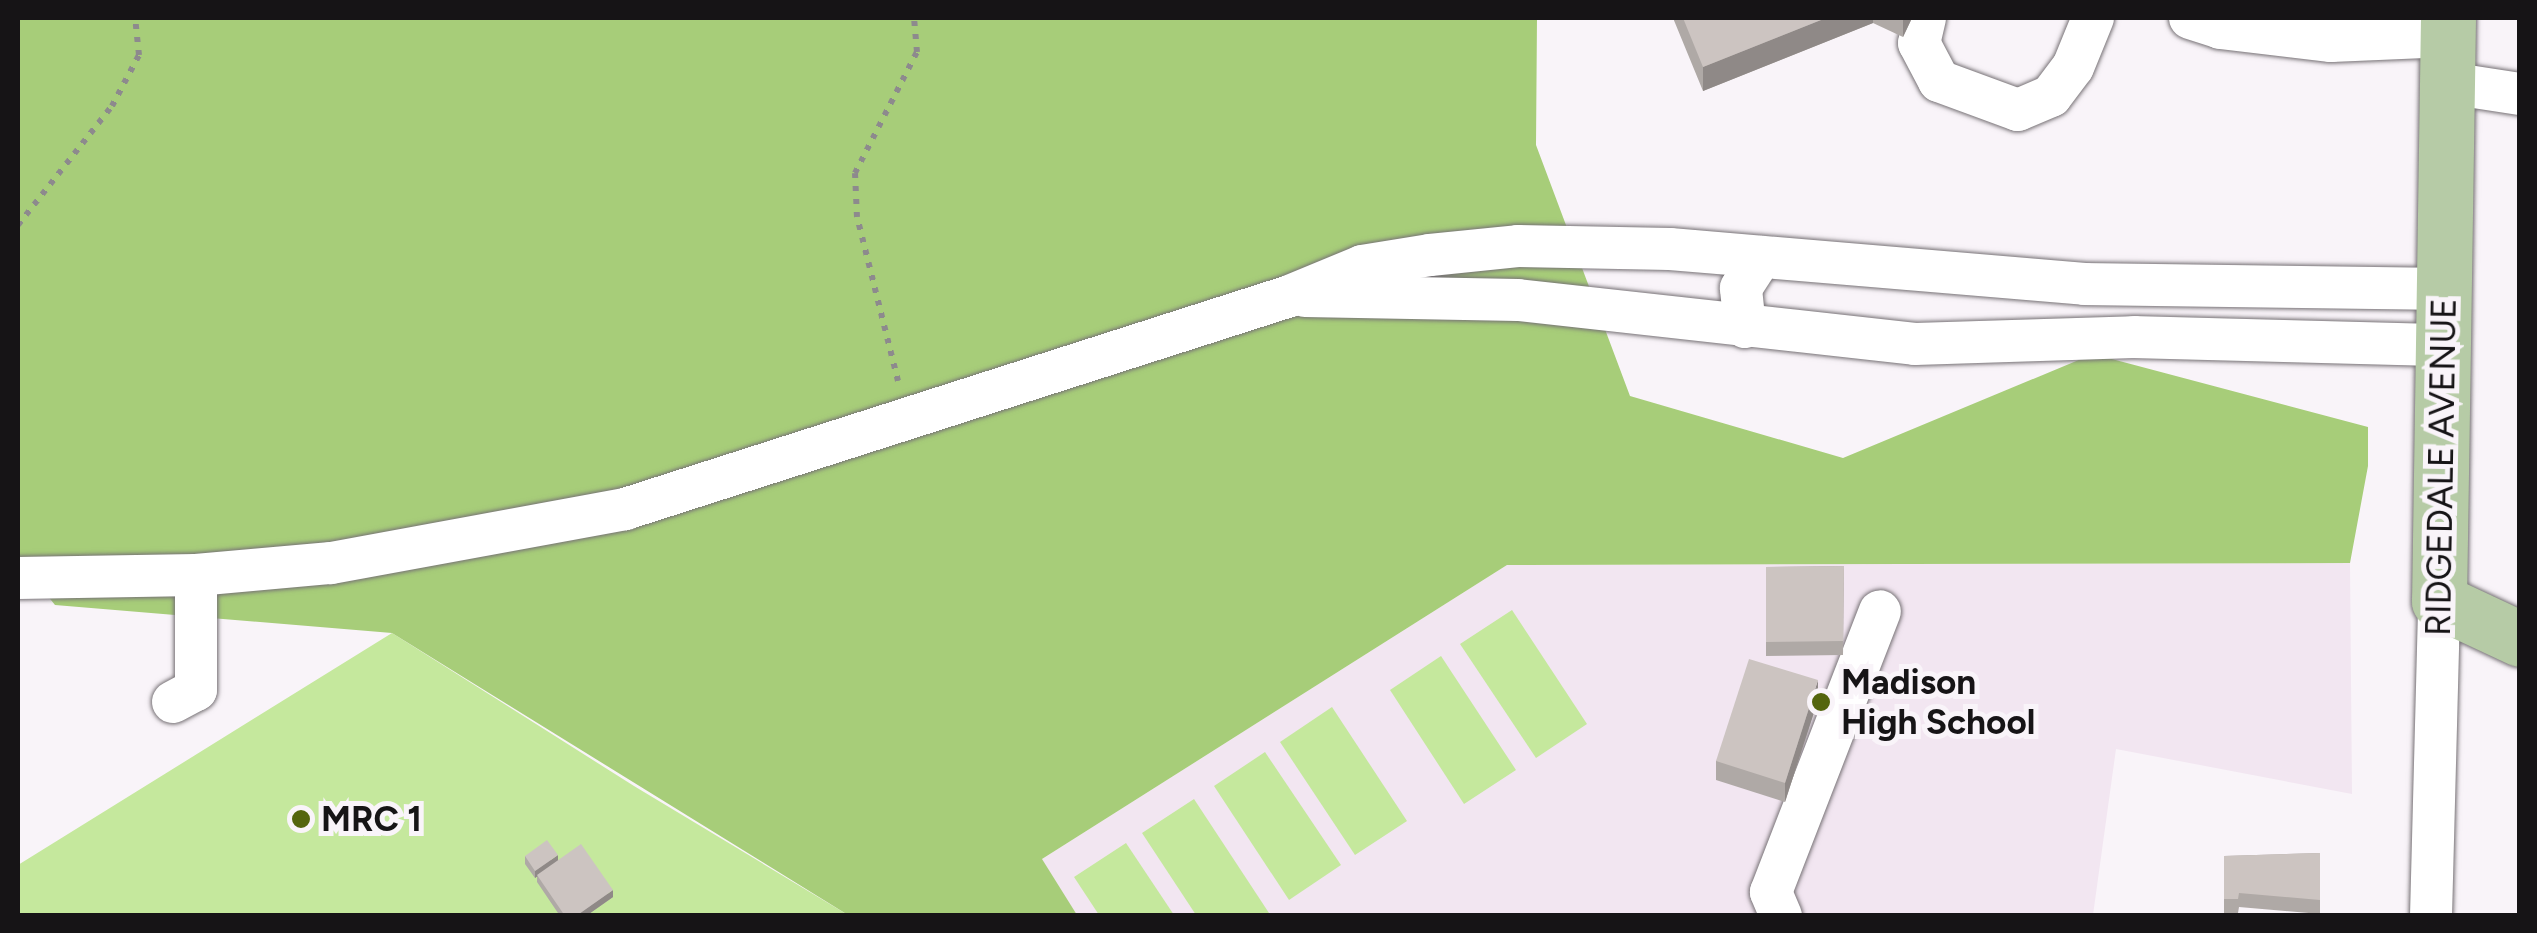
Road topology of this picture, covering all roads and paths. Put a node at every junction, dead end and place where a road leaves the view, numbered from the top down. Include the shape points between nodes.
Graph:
1 (135, 18) edge
2 (914, 18) edge
3 (1925, 18) edge
4 (2092, 18) edge
5 (2190, 18) edge
6 (2448, 46) edge
7 (2520, 94) edge
8 (18, 224) edge
9 (1761, 257) junction
10 (2445, 289) junction
11 (1290, 296) junction
12 (1745, 327) junction
13 (2443, 345) junction
14 (908, 419) junction
15 (196, 575) junction
16 (18, 578) edge
17 (2439, 601) junction
18 (1880, 611) dead end
19 (2520, 639) edge
20 (173, 702) dead end
21 (1781, 916) edge
22 (2431, 916) edge

1 - 8 path via 140,55 112,106
2 - 14 path via 917,52 855,173 857,217
3 - 4 street via 1918,43 1939,81 2018,110 2051,96 2073,67
5 - 6 street via 2220,28 2330,41
6 - 7 street
6 - 10 main road, RIDGEDALE AVENUE
9 - 10 street via 2085,284
9 - 11 street via 1518,246 1362,266
9 - 12 street via 1740,288
10 - 13 main road, RIDGEDALE AVENUE
11 - 12 street via 1518,300
11 - 14 street
12 - 13 street via 1916,344 2134,337
13 - 17 main road, RIDGEDALE AVENUE
14 - 15 street via 714,484 515,534 369,558
15 - 16 street
15 - 20 street via 196,690
17 - 19 main road
17 - 22 street, RIDGEDALE AVENUE
18 - 21 street via 1771,892

